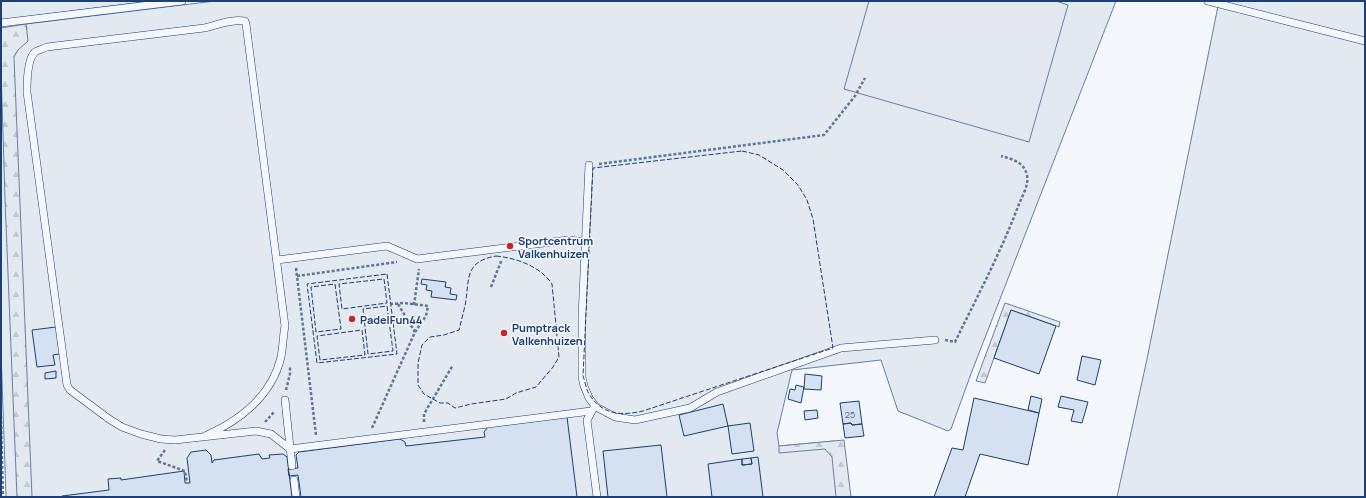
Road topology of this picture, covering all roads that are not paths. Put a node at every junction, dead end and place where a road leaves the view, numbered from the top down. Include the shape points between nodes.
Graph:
1 (182, 1) edge
2 (1208, 1) edge
3 (1, 23) edge
4 (1365, 41) edge
5 (589, 165) road end
6 (586, 242) junction
7 (277, 260) junction
8 (936, 340) road end
9 (285, 400) road end
10 (594, 409) junction
11 (205, 436) junction
12 (290, 449) junction
13 (292, 466) dead end
14 (294, 480) dead end
15 (296, 497) edge
16 (597, 497) edge

1 - 3 lane
2 - 4 lane
5 - 6 lane
6 - 7 lane via 568,240 417,259 387,246
6 - 10 lane via 582,377
7 - 11 lane via 284,326 281,357 277,368 267,388 249,409 224,428
7 - 11 lane via 245,21 47,47 36,51 31,57 27,92 67,385 70,390 122,427 151,437 175,440
8 - 10 lane via 841,348 717,392 690,408 635,420 615,417
9 - 12 lane
10 - 12 lane
10 - 16 lane via 587,420
11 - 12 lane via 256,431 271,434
12 - 13 lane
14 - 15 lane

